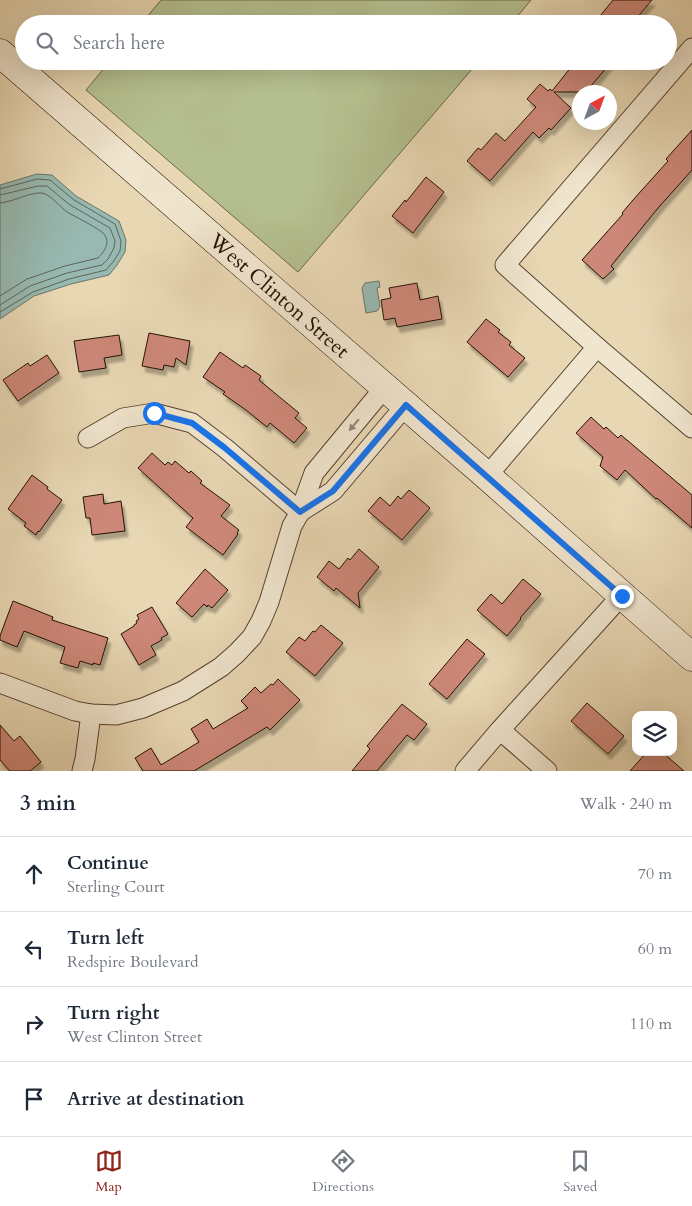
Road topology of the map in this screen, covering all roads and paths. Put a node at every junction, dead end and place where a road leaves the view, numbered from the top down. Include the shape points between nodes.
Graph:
1 (692, 48) edge
2 (0, 53) edge
3 (677, 65) edge
4 (15, 66) edge
5 (20, 70) edge
6 (673, 70) edge
7 (597, 347) junction
8 (385, 388) junction
9 (406, 405) junction
10 (692, 428) edge
11 (88, 438) dead end
12 (486, 476) junction
13 (300, 512) junction
14 (622, 596) junction
15 (692, 657) edge
16 (0, 683) edge
17 (91, 714) junction
18 (500, 730) junction
19 (82, 771) edge
20 (465, 771) edge
21 (547, 771) edge

1 - 3 street
2 - 4 street, West Clinton Street
5 - 8 street, West Clinton Street
6 - 7 street via 505,266
7 - 10 street
7 - 12 street
8 - 9 street, West Clinton Street
8 -> 13 street via 314,473
9 - 12 street, West Clinton Street
9 - 13 street via 333,491
11 - 13 street via 123,418 154,413 192,423
12 - 14 street, West Clinton Street
13 - 17 street via 292,526 269,602 252,637 237,653 182,691 143,708 116,715
14 - 15 street, West Clinton Street
14 - 18 street
16 - 17 street
17 - 19 street
18 - 20 street
18 - 21 street

